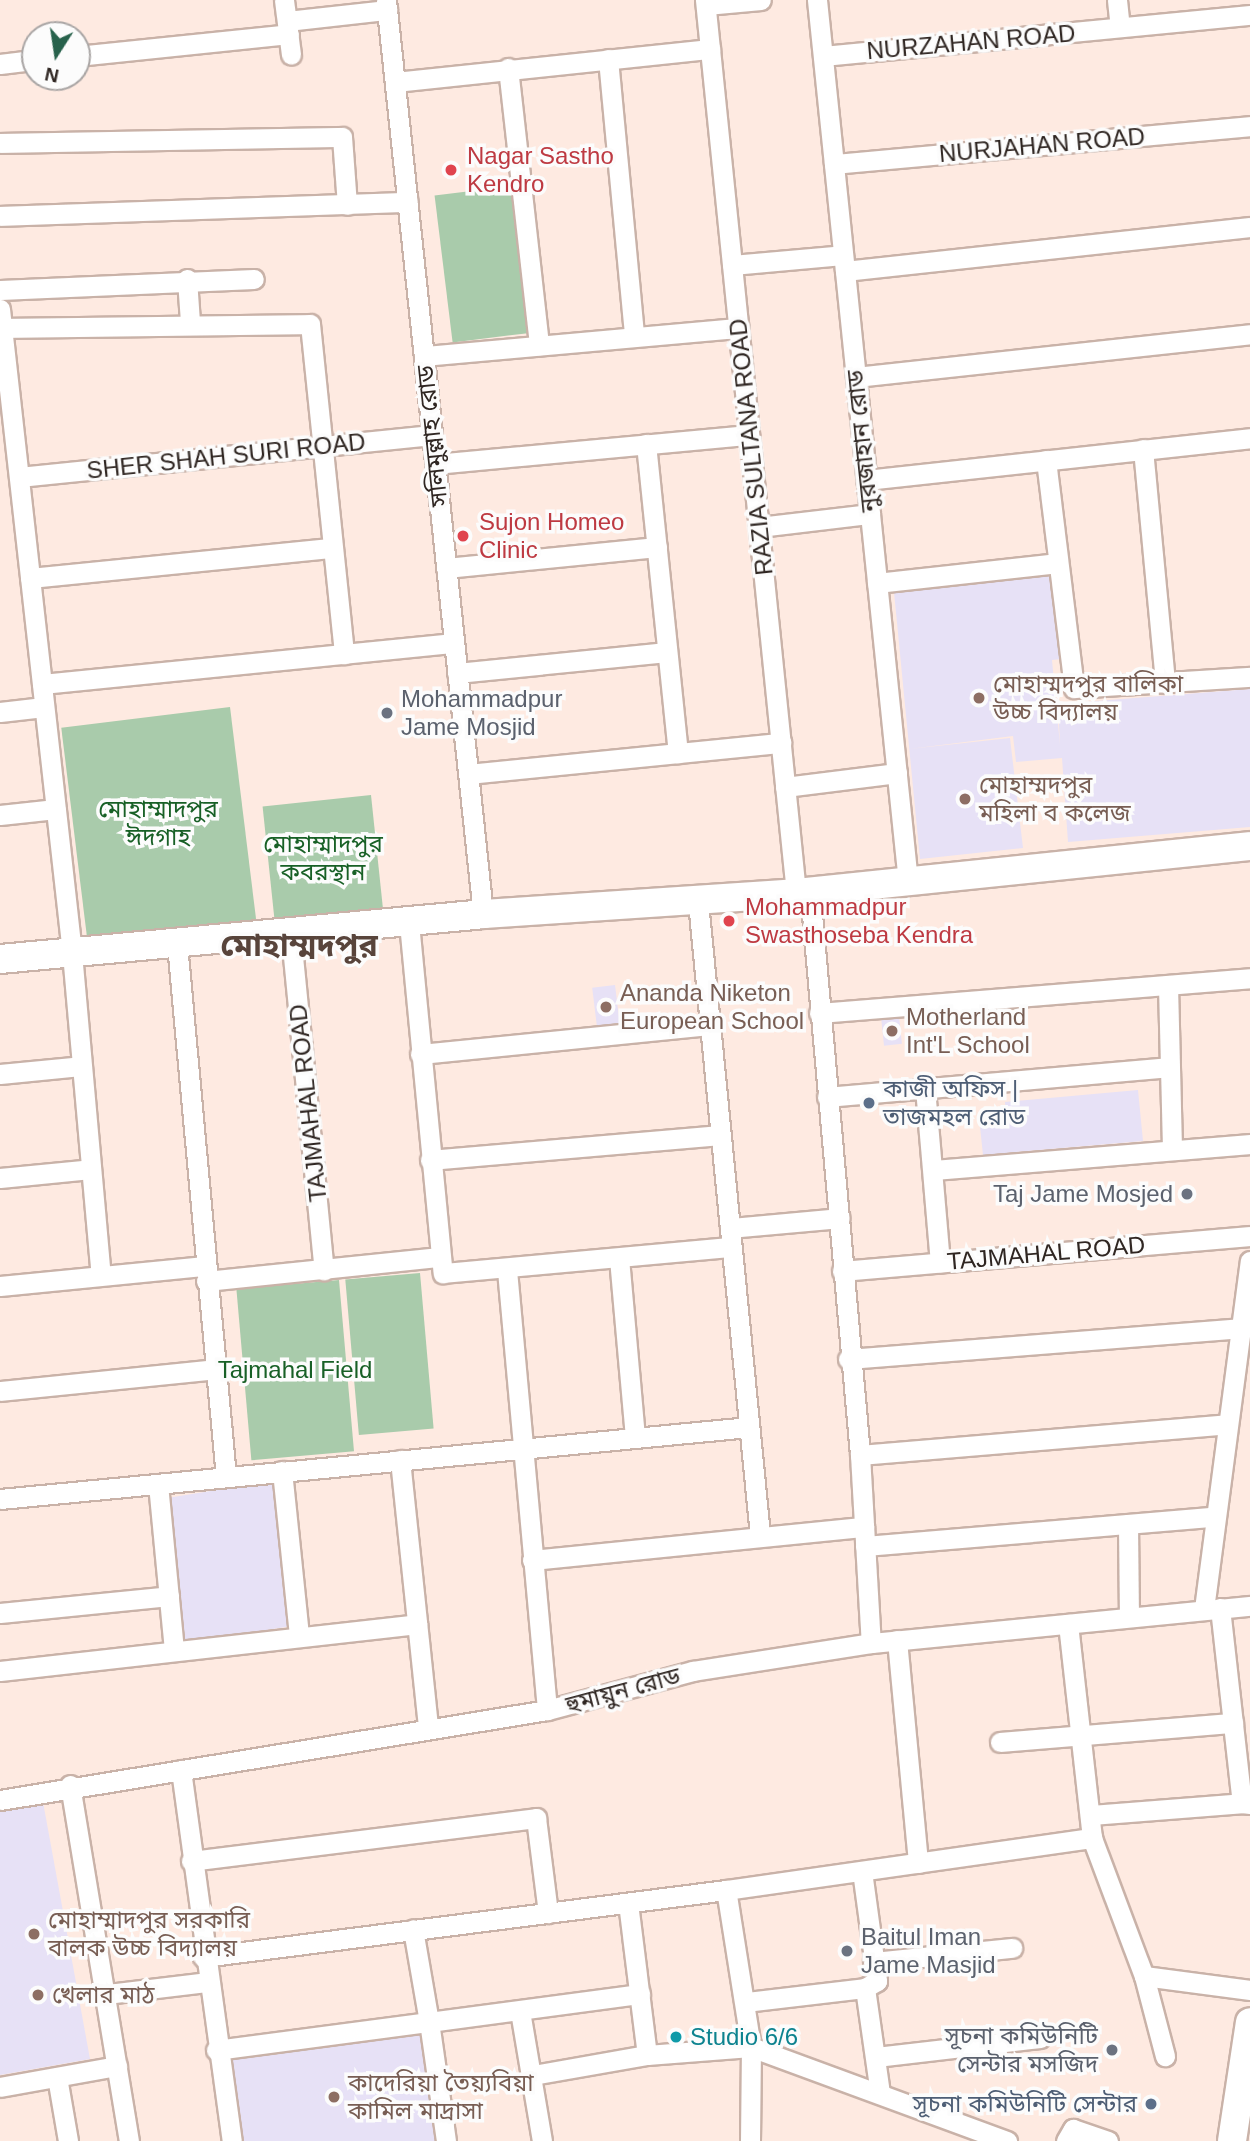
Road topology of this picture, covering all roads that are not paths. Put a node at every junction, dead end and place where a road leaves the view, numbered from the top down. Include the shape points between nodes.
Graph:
1 (284, 0) edge
2 (761, 0) edge
3 (817, 0) edge
4 (1116, 0) edge
5 (705, 3) edge
6 (387, 5) edge
7 (1250, 15) edge
8 (288, 27) junction
9 (1120, 27) junction
10 (710, 49) junction
11 (91, 54) edge
12 (291, 55) dead end
13 (823, 56) junction
14 (608, 59) junction
15 (21, 62) edge
16 (0, 64) edge
17 (508, 68) junction
18 (395, 82) junction
19 (1250, 126) edge
20 (0, 142) edge
21 (834, 164) junction
22 (408, 202) junction
23 (347, 205) junction
24 (0, 216) edge
25 (1250, 227) edge
26 (844, 263) junction
27 (732, 265) junction
28 (187, 279) junction
29 (254, 279) dead end
30 (0, 290) edge
31 (1, 318) edge
32 (190, 323) junction
33 (739, 328) junction
34 (1250, 334) edge
35 (634, 336) junction
36 (539, 345) junction
37 (424, 356) junction
38 (3, 361) edge
39 (856, 377) junction
40 (7, 428) edge
41 (432, 435) junction
42 (750, 435) junction
43 (1250, 438) edge
44 (646, 444) junction
45 (323, 446) junction
46 (1143, 449) junction
47 (1046, 460) junction
48 (435, 464) junction
49 (19, 477) junction
50 (866, 480) junction
51 (870, 514) junction
52 (759, 527) junction
53 (657, 547) junction
54 (333, 548) junction
55 (1058, 563) junction
56 (446, 568) junction
57 (30, 578) junction
58 (877, 583) junction
59 (454, 643) junction
60 (667, 652) junction
61 (344, 654) junction
62 (457, 673) junction
63 (1250, 677) edge
64 (1165, 683) junction
65 (42, 684) junction
66 (44, 707) junction
67 (0, 712) edge
68 (781, 743) junction
69 (678, 753) junction
70 (897, 773) junction
71 (468, 774) junction
72 (785, 787) junction
73 (56, 809) junction
74 (0, 815) edge
75 (1250, 846) edge
76 (908, 882) junction
77 (803, 893) junction
78 (698, 902) junction
79 (483, 914) junction
80 (408, 923) junction
81 (291, 936) junction
82 (177, 944) junction
83 (72, 953) junction
84 (0, 959) edge
85 (1250, 978) edge
86 (1168, 985) junction
87 (820, 1013) junction
88 (710, 1025) junction
89 (421, 1054) junction
90 (81, 1066) junction
91 (1170, 1067) junction
92 (0, 1074) edge
93 (925, 1088) junction
94 (827, 1097) junction
95 (720, 1135) junction
96 (1250, 1144) edge
97 (1172, 1147) junction
98 (430, 1160) junction
99 (92, 1169) junction
100 (934, 1170) junction
101 (0, 1178) edge
102 (840, 1218) junction
103 (730, 1237) junction
104 (1250, 1237) edge
105 (440, 1257) junction
106 (619, 1258) junction
107 (1250, 1261) edge
108 (940, 1262) junction
109 (324, 1270) junction
110 (506, 1270) junction
111 (842, 1271) junction
112 (205, 1274) junction
113 (102, 1275) junction
114 (0, 1286) edge
115 (1240, 1328) junction
116 (848, 1359) junction
117 (215, 1369) junction
118 (0, 1391) edge
119 (1227, 1424) junction
120 (749, 1427) junction
121 (635, 1436) junction
122 (523, 1445) junction
123 (860, 1455) junction
124 (400, 1460) junction
125 (282, 1471) junction
126 (226, 1477) junction
127 (158, 1484) junction
128 (0, 1500) edge
129 (1213, 1517) junction
130 (1128, 1524) junction
131 (760, 1536) junction
132 (865, 1536) junction
133 (532, 1560) junction
134 (169, 1596) junction
135 (1250, 1606) edge
136 (1212, 1608) junction
137 (0, 1613) edge
138 (1129, 1616) junction
139 (417, 1624) junction
140 (1068, 1624) junction
141 (299, 1636) junction
142 (897, 1640) junction
143 (871, 1643) junction
144 (174, 1649) junction
145 (0, 1671) edge
146 (547, 1710) junction
147 (1233, 1723) junction
148 (428, 1728) junction
149 (1083, 1734) junction
150 (1000, 1742) dead end
151 (181, 1770) junction
152 (70, 1785) junction
153 (0, 1800) edge
154 (1246, 1803) edge
155 (1091, 1815) junction
156 (1092, 1838) junction
157 (191, 1861) junction
158 (918, 1863) junction
159 (862, 1871) junction
160 (726, 1890) junction
161 (628, 1903) junction
162 (548, 1913) junction
163 (413, 1929) junction
164 (1012, 1948) dead end
165 (203, 1957) junction
166 (873, 1962) junction
167 (1144, 1976) junction
168 (207, 1982) junction
169 (865, 1987) junction
170 (1250, 1990) edge
171 (107, 1994) junction
172 (640, 1994) junction
173 (746, 2002) junction
174 (520, 2011) junction
175 (429, 2022) junction
176 (1250, 2022) edge
177 (1040, 2038) dead end
178 (751, 2047) junction
179 (216, 2050) junction
180 (648, 2055) junction
181 (1165, 2056) dead end
182 (876, 2057) junction
183 (117, 2066) junction
184 (533, 2075) junction
185 (57, 2077) junction
186 (0, 2087) edge
187 (880, 2094) junction
188 (68, 2141) edge
189 (129, 2141) edge
190 (232, 2141) edge
191 (446, 2141) edge
192 (541, 2141) edge
193 (750, 2141) edge
194 (1007, 2141) edge
195 (1066, 2141) edge
196 (1108, 2141) edge
197 (1232, 2141) edge

1 - 8 street
2 - 5 street
3 - 13 street, নুরজাহান রোড
4 - 9 street
5 - 10 street, RAZIA SULTANA ROAD
6 - 8 street
6 - 18 street, সলিমুল্লাহ রোড
7 - 9 street, NURZAHAN ROAD
8 - 11 street
8 - 12 street
9 - 13 street, NURZAHAN ROAD
10 - 14 street
10 - 27 street, RAZIA SULTANA ROAD
13 - 21 street, নুরজাহান রোড
14 - 17 street
14 - 35 street
15 - 16 street
17 - 18 street
17 - 36 street
18 - 22 street, সলিমুল্লাহ রোড
19 - 21 street, NURJAHAN ROAD
20 - 23 street via 342,137
21 - 26 street, নুরজাহান রোড
22 - 23 street
22 - 37 street, সলিমুল্লাহ রোড
23 - 24 street
25 - 26 street
26 - 27 street
26 - 39 street, নুরজাহান রোড
27 - 33 street, RAZIA SULTANA ROAD
28 - 29 street
28 - 30 street
28 - 32 street
31 - 32 street
31 - 38 street
32 - 45 street via 310,324
33 - 35 street
33 - 42 street, RAZIA SULTANA ROAD
34 - 39 street
35 - 36 street
36 - 37 street
37 - 41 street, সলিমুল্লাহ রোড
38 - 40 street
39 - 50 street, নুরজাহান রোড
40 - 49 street
41 - 45 street, SHER SHAH SURI ROAD
41 - 48 street, সলিমুল্লাহ রোড
42 - 44 street
42 - 52 street, RAZIA SULTANA ROAD
43 - 46 street
44 - 48 street
44 - 53 street
45 - 49 street, SHER SHAH SURI ROAD
45 - 54 street
46 - 47 street
46 - 64 street
47 - 50 street
47 - 55 street
48 - 56 street, সলিমুল্লাহ রোড
49 - 57 street
50 - 51 street, নুরজাহান রোড
51 - 52 street
51 - 58 street, নুরজাহান রোড
52 - 68 street, RAZIA SULTANA ROAD
53 - 56 street
53 - 60 street
54 - 57 street
54 - 61 street
55 - 58 street
55 - 64 street via 1074,688
56 - 59 street, সলিমুল্লাহ রোড
57 - 65 street
58 - 70 street, নুরজাহান রোড
59 - 61 street
59 - 62 street, সলিমুল্লাহ রোড
60 - 62 street
60 - 69 street
61 - 65 street
62 - 71 street, সলিমুল্লাহ রোড
63 - 64 street
65 - 66 street
66 - 67 street
66 - 73 street
68 - 69 street
68 - 72 street, RAZIA SULTANA ROAD
69 - 71 street
70 - 72 street
70 - 76 street, নুরজাহান রোড
71 - 79 street, সলিমুল্লাহ রোড
72 - 77 street, RAZIA SULTANA ROAD
73 - 74 street
73 - 83 street
75 - 76 street
76 - 77 street
77 - 78 street
77 - 87 street
78 - 79 street
78 - 88 street
79 - 80 street
80 - 81 street
80 - 89 street
81 - 82 street
81 - 109 street, TAJMAHAL ROAD
82 - 83 street
82 - 112 street
83 - 84 street
83 - 90 street
85 - 86 street
86 - 87 street
86 - 91 street
87 - 94 street
88 - 89 street
88 - 95 street
89 - 98 street
90 - 92 street
90 - 99 street
91 - 93 street
91 - 97 street
93 - 94 street
93 - 100 street
94 - 102 street
95 - 98 street
95 - 103 street
96 - 97 street
97 - 100 street
98 - 105 street
99 - 101 street
99 - 113 street
100 - 108 street
102 - 103 street
102 - 111 street
103 - 106 street
103 - 120 street
104 - 108 street, TAJMAHAL ROAD
105 - 109 street
105 - 110 street via 443,1273
106 - 110 street
106 - 121 street
107 - 115 street
108 - 111 street, TAJMAHAL ROAD
109 - 112 street
110 - 122 street
111 - 116 street
112 - 113 street
112 - 117 street
113 - 114 street
115 - 116 street
115 - 119 street
116 - 123 street
117 - 118 street
117 - 126 street
119 - 123 street
119 - 129 street
120 - 121 street
120 - 131 street
121 - 122 street
122 - 124 street
122 - 133 street
123 - 132 street
124 - 125 street
124 - 139 street
125 - 126 street
125 - 141 street
126 - 127 street
127 - 128 street
127 - 134 street
129 - 130 street
129 - 136 street
130 - 132 street
130 - 138 street
131 - 132 street
131 - 133 street
132 - 143 street
133 - 146 street
134 - 137 street
134 - 144 street
135 - 136 street, হুমায়ুন রোড
136 - 138 street, হুমায়ুন রোড
136 - 147 street
138 - 140 street, হুমায়ুন রোড
139 - 141 street
139 - 148 street
140 - 142 street, হুমায়ুন রোড
140 - 149 street
141 - 144 street
142 - 143 street, হুমায়ুন রোড
142 - 158 street
143 - 146 street, হুমায়ুন রোড via 693,1671
144 - 145 street
146 - 148 street, হুমায়ুন রোড
147 - 149 street
147 - 154 street
148 - 151 street, হুমায়ুন রোড
149 - 150 street
149 - 155 street
151 - 152 street, হুমায়ুন রোড
151 - 157 street
152 - 153 street, হুমায়ুন রোড
152 - 171 street
154 - 155 street
155 - 156 street
156 - 158 street
156 - 167 street
157 - 162 street via 536,1818
157 - 165 street
158 - 159 street
159 - 160 street
159 - 166 street
160 - 161 street
160 - 173 street
161 - 162 street
161 - 172 street
162 - 163 street
163 - 165 street
163 - 175 street
164 - 166 street
165 - 168 street
166 - 169 street via 877,1981
167 - 170 street
167 - 181 street
168 - 171 street
168 - 179 street
169 - 173 street
169 - 182 street
171 - 183 street
172 - 174 street
172 - 180 street
173 - 178 street
174 - 175 street
174 - 184 street
175 - 179 street
175 - 191 street
176 - 197 street
177 - 182 street
178 - 180 street
178 - 187 street
178 - 193 street
179 - 190 street
180 - 184 street
182 - 187 street
183 - 185 street
183 - 189 street
184 - 192 street
185 - 186 street
185 - 188 street
187 - 194 street
195 - 196 street via 1073,2129

